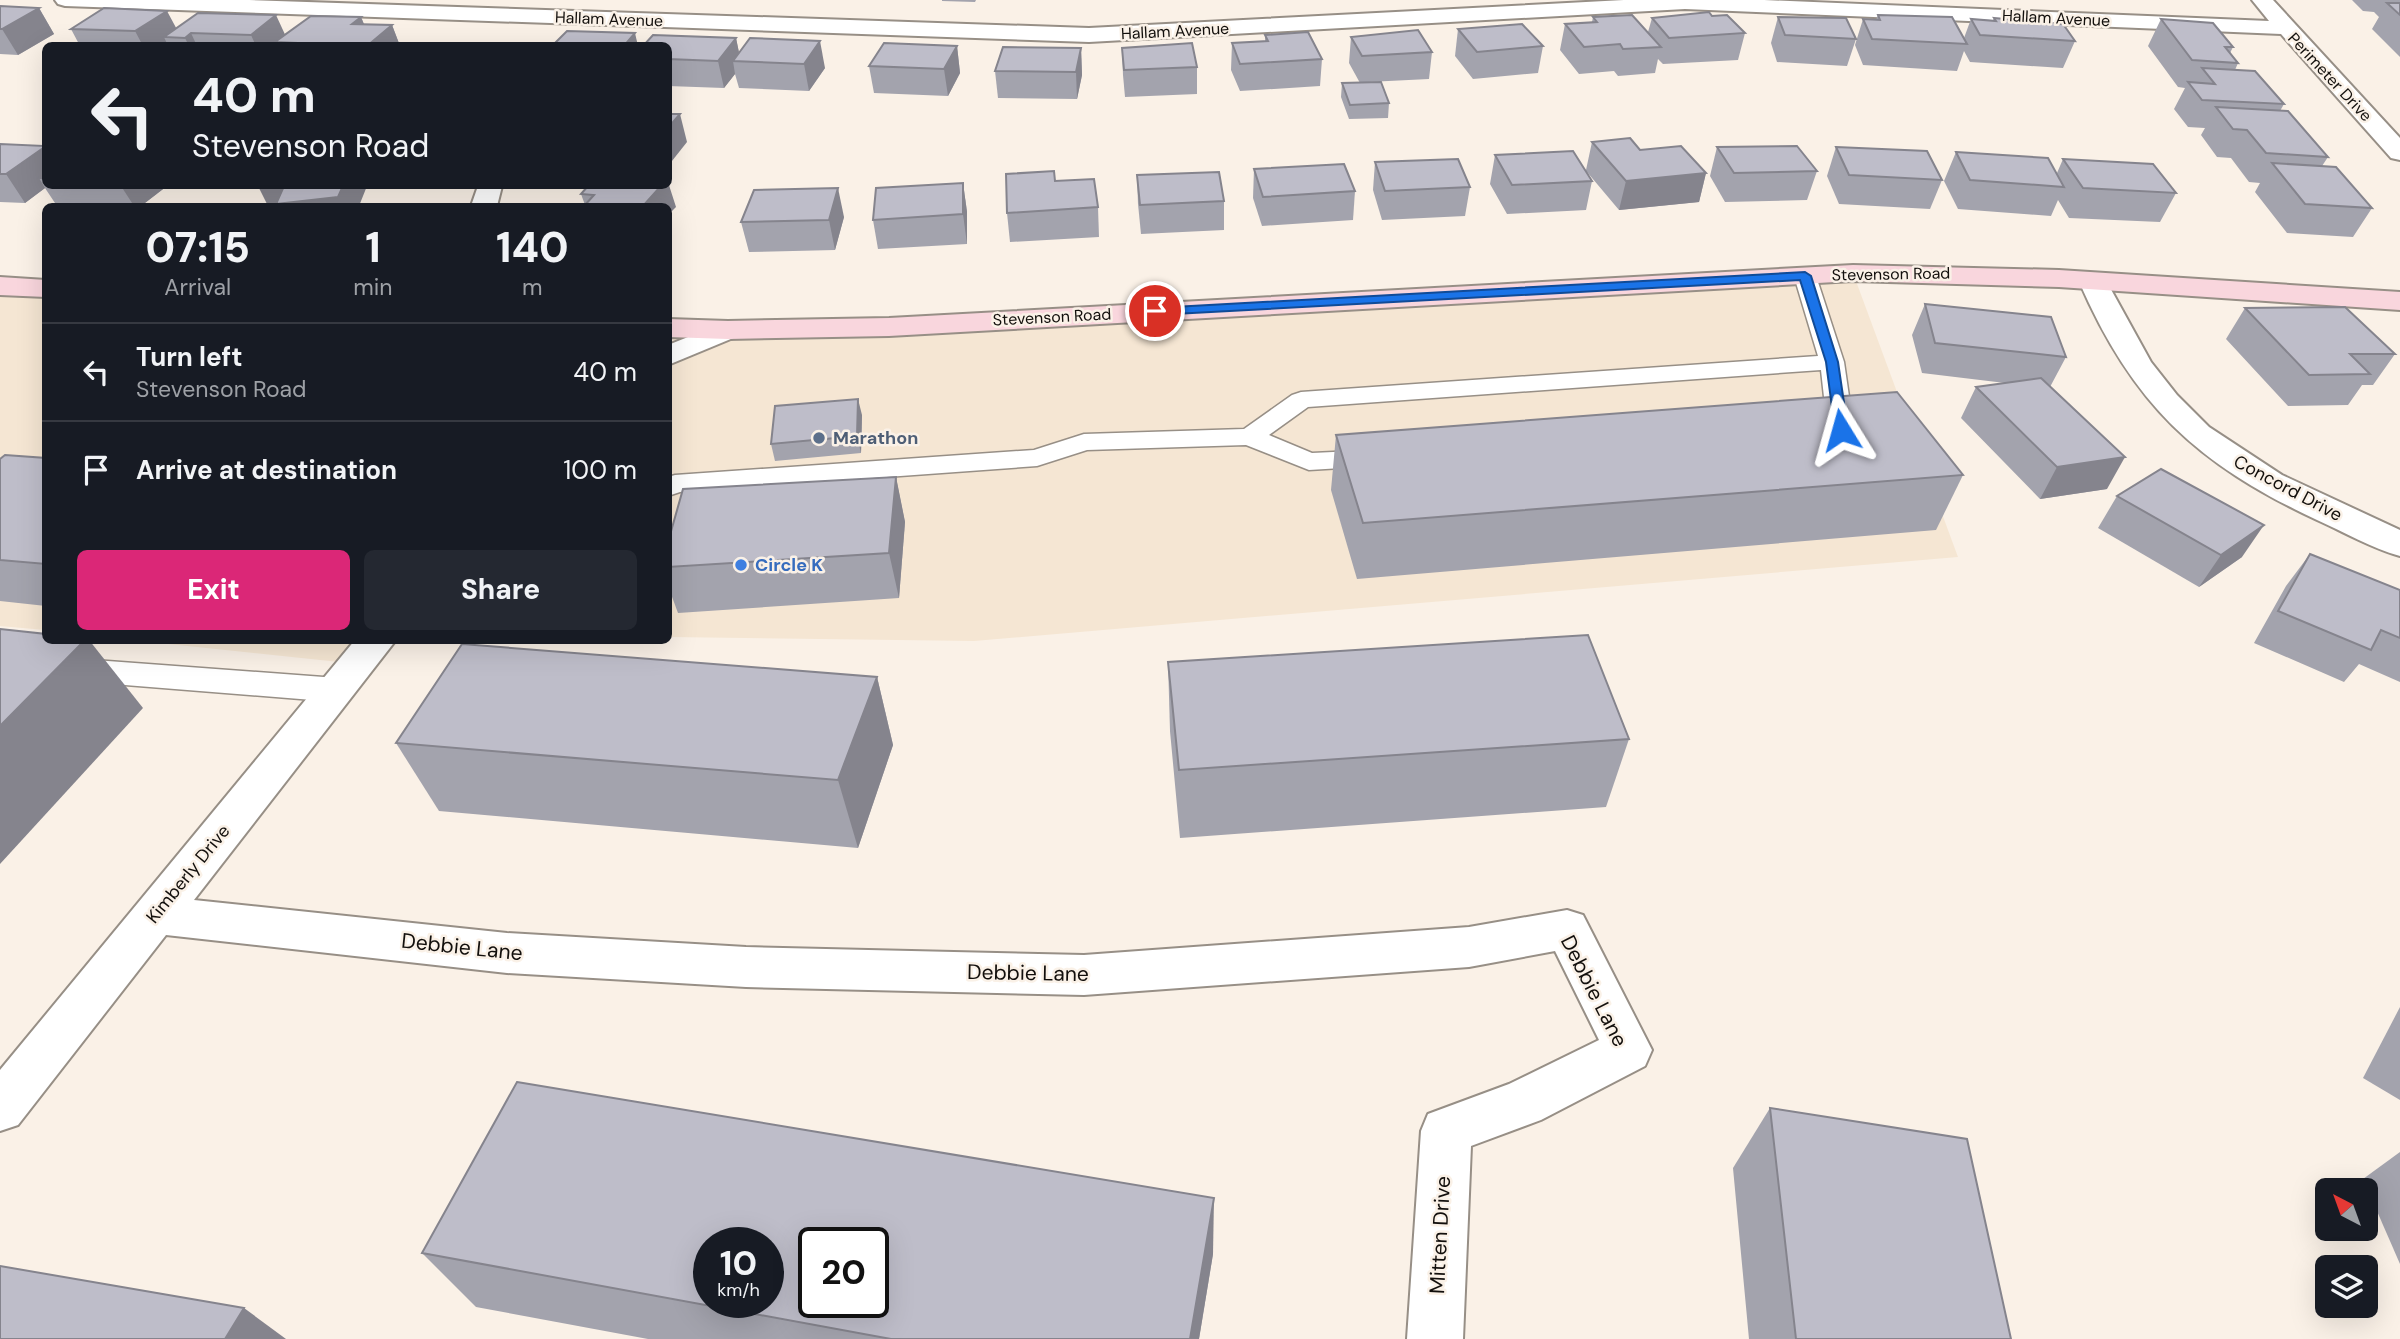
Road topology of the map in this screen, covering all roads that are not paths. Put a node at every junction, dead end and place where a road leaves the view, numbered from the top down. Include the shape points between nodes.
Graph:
1 (65, 0) edge
2 (727, 0) edge
3 (2262, 0) edge
4 (102, 1) edge
5 (1717, 1) edge
6 (531, 16) junction
7 (722, 23) junction
8 (2286, 28) junction
9 (510, 35) dead end
10 (2400, 153) edge
11 (1805, 276) junction
12 (2093, 281) junction
13 (0, 286) edge
14 (42, 289) edge
15 (2400, 301) edge
16 (672, 328) edge
17 (728, 330) junction
18 (672, 354) edge
19 (1832, 362) junction
20 (1800, 433) edge
21 (1250, 437) junction
22 (1404, 456) edge
23 (672, 485) edge
24 (2400, 544) edge
25 (374, 644) edge
26 (0, 664) edge
27 (337, 690) junction
28 (155, 915) junction
29 (0, 1108) edge
30 (1446, 1131) joint
31 (1435, 1339) edge

1 - 4 street, Hallam Avenue
2 - 7 street
3 - 8 street, Perimeter Drive
4 - 6 street, Hallam Avenue
5 - 7 street, Hallam Avenue via 1197,21 1089,35
5 - 8 street, Hallam Avenue
6 - 7 street, Hallam Avenue
6 - 9 street
8 - 10 street, Perimeter Drive
11 - 12 main road, Stevenson Road via 1937,273
11 - 17 main road, Stevenson Road via 889,327
11 - 19 lane
12 - 15 main road, Stevenson Road
12 - 24 street, Concord Drive via 2150,383 2196,433 2285,491
13 - 14 main road
16 - 17 main road, Stevenson Road
17 - 18 street
19 - 20 lane via 1841,430
19 - 21 lane via 1301,400
21 - 22 lane via 1308,462
21 - 23 lane via 1084,442 1037,458
25 - 27 street, Kimberly Drive
26 - 27 lane
27 - 28 street, Kimberly Drive
28 - 29 street, Kimberly Drive
28 - 30 street, Debbie Lane via 507,953 746,967 1084,975 1469,947 1567,929 1628,1050 1523,1103
30 - 31 street, Mitten Drive

